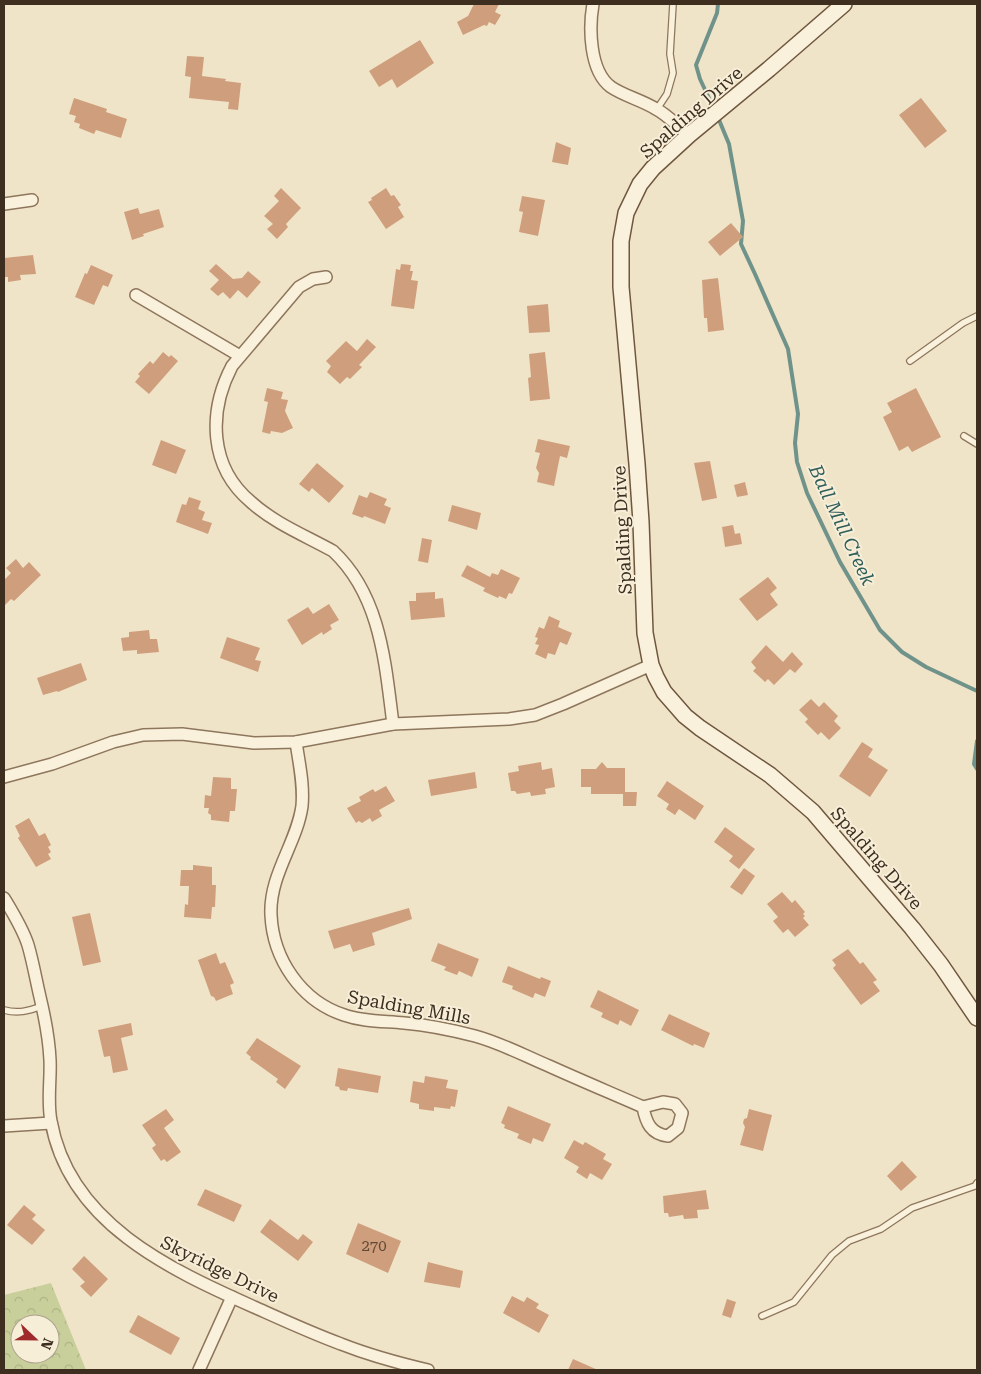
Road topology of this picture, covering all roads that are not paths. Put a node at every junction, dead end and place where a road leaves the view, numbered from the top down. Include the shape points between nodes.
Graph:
1 (593, 4) edge
2 (673, 4) edge
3 (844, 4) edge
4 (657, 109) junction
5 (689, 135) junction
6 (32, 200) dead end
7 (4, 204) edge
8 (326, 277) dead end
9 (136, 295) dead end
10 (977, 316) edge
11 (240, 356) junction
12 (910, 362) dead end
13 (964, 436) dead end
14 (977, 444) edge
15 (651, 665) junction
16 (393, 724) junction
17 (296, 742) junction
18 (4, 777) edge
19 (4, 898) edge
20 (42, 1006) junction
21 (4, 1010) edge
22 (977, 1018) edge
23 (643, 1107) dead end
24 (51, 1123) junction
25 (4, 1126) edge
26 (977, 1183) edge
27 (232, 1297) junction
28 (762, 1316) dead end
29 (199, 1370) edge
30 (428, 1370) edge

1 - 4 street via 594,60 603,80
2 - 4 lane via 670,54 673,73 667,94
3 - 5 street, Spalding Drive
4 - 5 street
5 - 15 street, Spalding Drive via 640,184 626,213 621,241 621,287 636,443 645,633
6 - 7 street
8 - 11 street via 313,279 299,287
9 - 11 street
10 - 12 lane
11 - 16 street via 225,380 216,411 216,438 223,465 235,486 251,502 333,551 354,577 368,602 379,633
13 - 14 lane
15 - 16 street via 535,714 509,719
15 - 22 street, Spalding Drive via 664,692 685,716 770,775 813,812 912,928
16 - 17 street
17 - 18 street via 254,743 182,734 143,735
17 - 23 street, Spalding Mills via 302,806 275,882 271,914 279,953 300,986 320,1003 343,1015 367,1021 430,1026 476,1036
19 - 20 street, Skyridge Drive via 28,944
20 - 21 lane via 27,1012
20 - 24 street, Skyridge Drive via 48,1034
24 - 25 street
24 - 27 street, Skyridge Drive via 70,1176 104,1217 161,1262
26 - 28 lane via 912,1208 881,1229 849,1241 832,1255 794,1302
27 - 29 street
27 - 30 street, Skyridge Drive via 342,1344 386,1360

